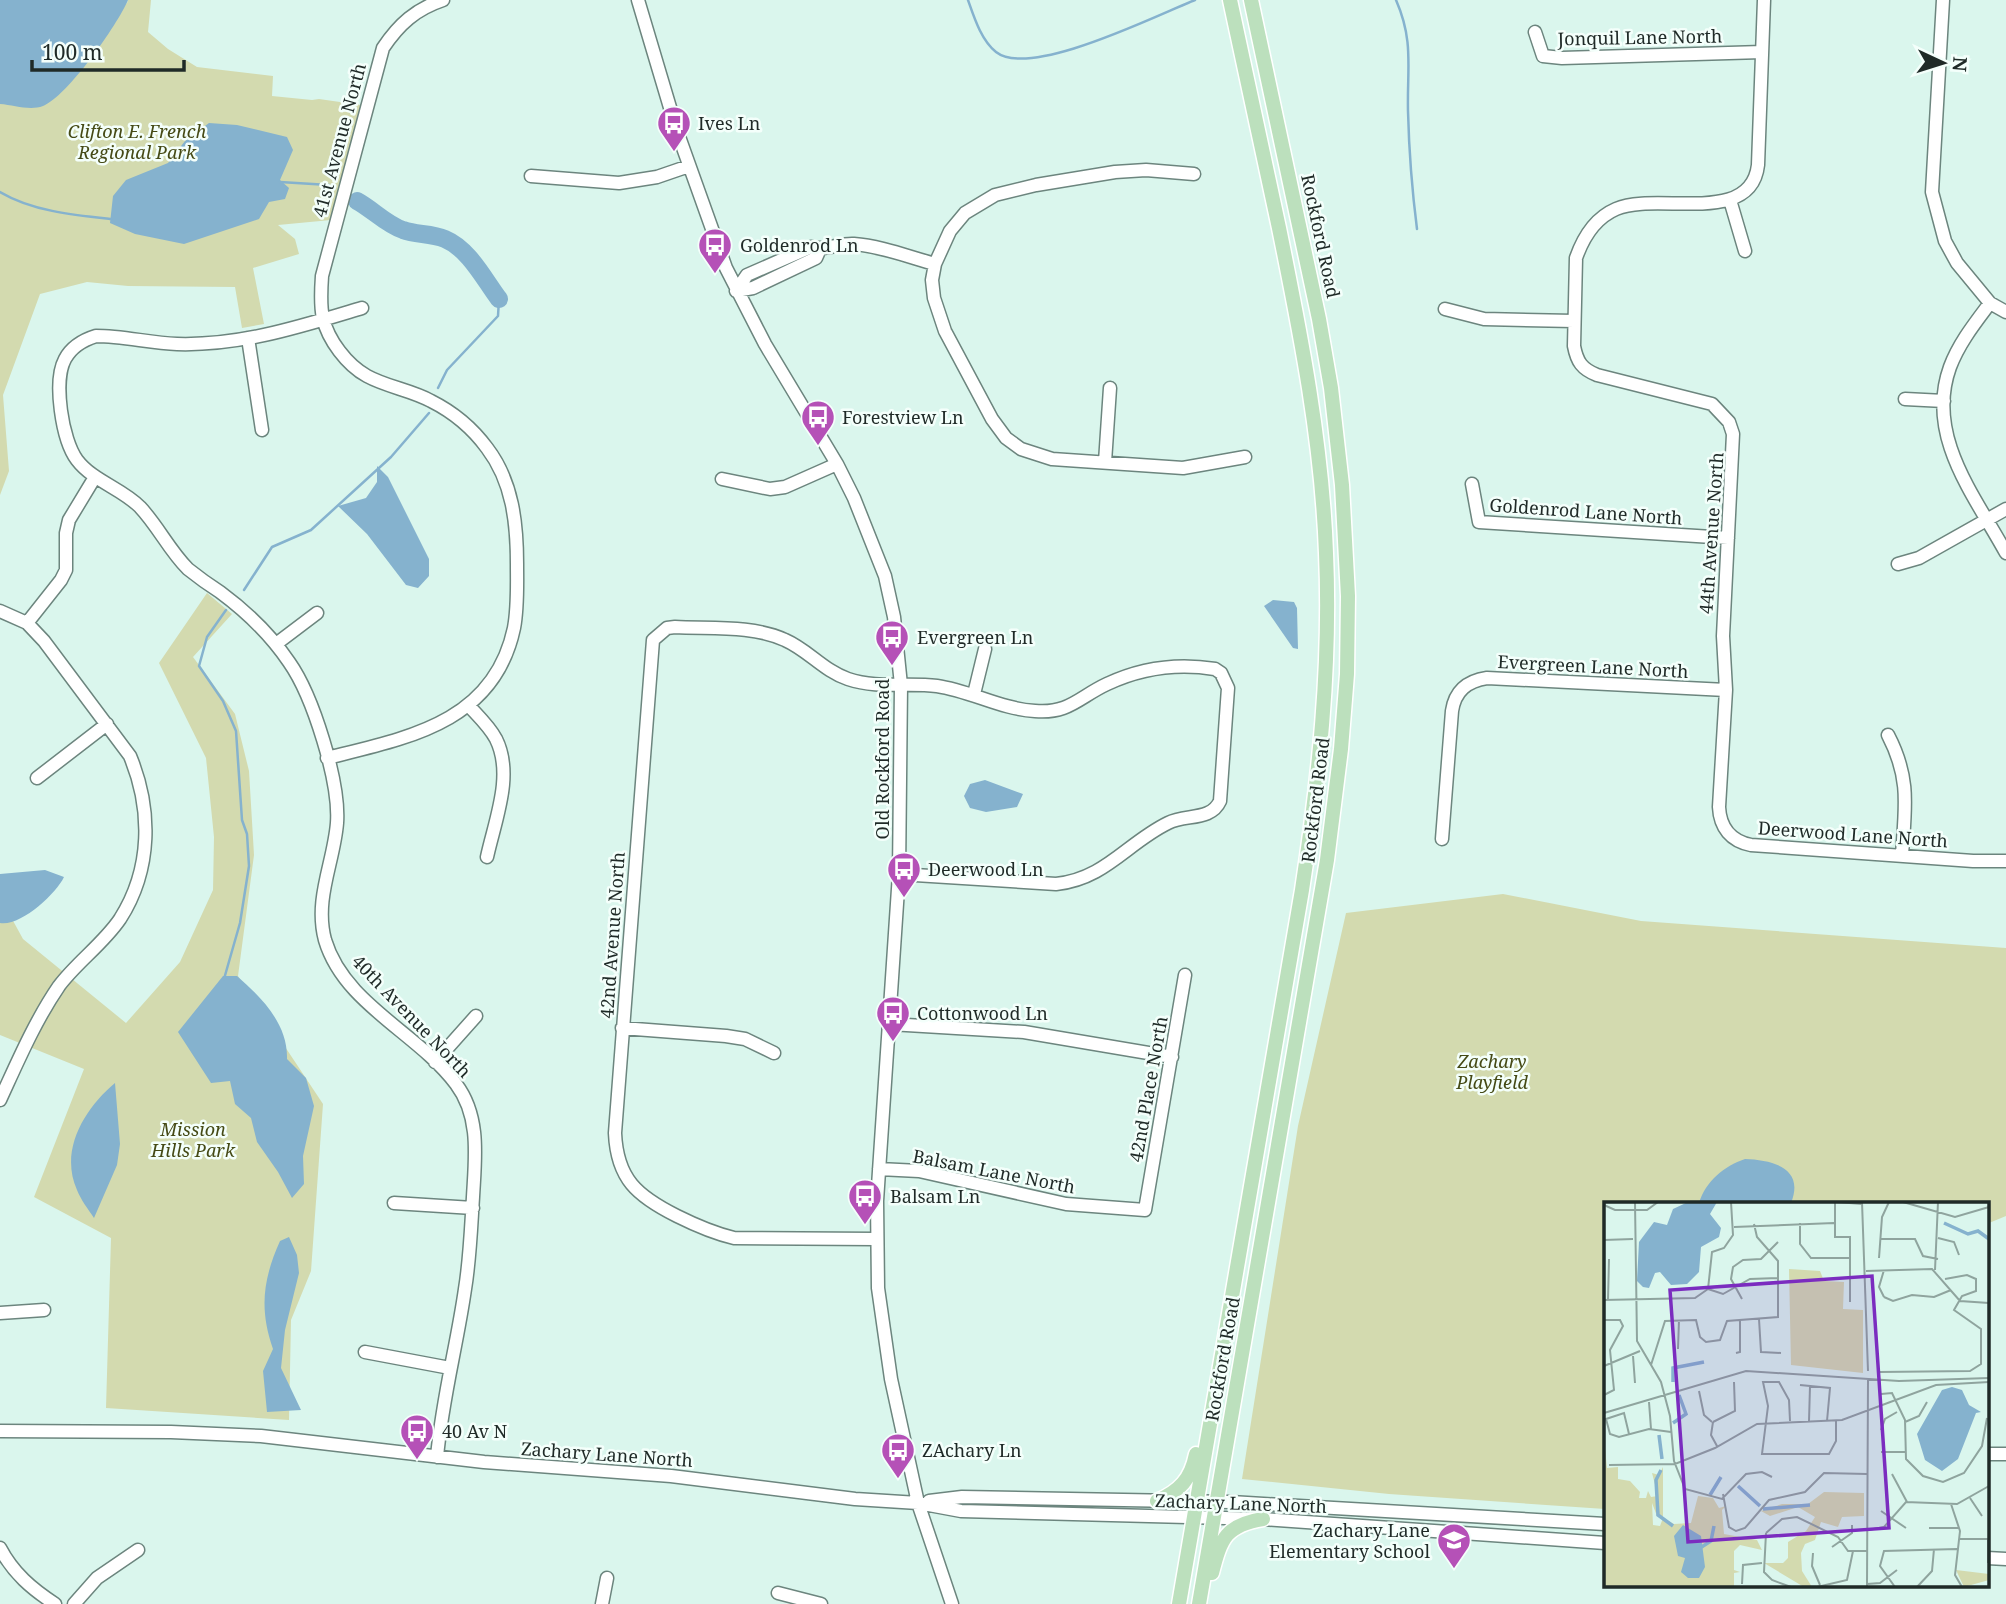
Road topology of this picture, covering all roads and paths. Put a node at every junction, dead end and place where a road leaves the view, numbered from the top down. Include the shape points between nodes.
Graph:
1 (443, 0) edge
2 (638, 0) edge
3 (1230, 0) edge
4 (1251, 0) edge
5 (1763, 0) edge
6 (1944, 0) edge
7 (1535, 32) dead end
8 (1762, 52) junction
9 (690, 166) junction
10 (1194, 174) dead end
11 (531, 176) dead end
12 (1730, 200) junction
13 (1745, 251) dead end
14 (935, 264) junction
15 (736, 291) junction
16 (1990, 303) junction
17 (362, 308) dead end
18 (1445, 309) dead end
19 (2006, 313) edge
20 (323, 320) junction
21 (1574, 321) junction
22 (248, 338) junction
23 (1110, 388) dead end
24 (1905, 399) dead end
25 (1944, 401) junction
26 (262, 430) dead end
27 (1245, 457) dead end
28 (1105, 462) junction
29 (837, 464) junction
30 (95, 477) junction
31 (722, 480) dead end
32 (1472, 484) dead end
33 (2006, 509) edge
34 (1987, 519) junction
35 (1728, 538) junction
36 (2006, 553) edge
37 (1898, 564) dead end
38 (0, 611) edge
39 (317, 613) dead end
40 (27, 622) junction
41 (276, 644) junction
42 (985, 649) dead end
43 (901, 685) junction
44 (1726, 690) junction
45 (974, 694) junction
46 (468, 705) junction
47 (107, 724) junction
48 (1888, 734) dead end
49 (327, 758) junction
50 (37, 778) dead end
51 (1719, 807) joint
52 (1442, 839) dead end
53 (1902, 855) junction
54 (487, 858) dead end
55 (2006, 861) edge
56 (899, 874) junction
57 (1185, 975) dead end
58 (476, 1016) dead end
59 (890, 1024) junction
60 (622, 1028) junction
61 (774, 1053) dead end
62 (1172, 1057) junction
63 (435, 1062) junction
64 (0, 1100) edge
65 (879, 1170) junction
66 (394, 1203) dead end
67 (472, 1208) junction
68 (1145, 1210) joint
69 (876, 1239) junction
70 (44, 1310) dead end
71 (0, 1312) edge
72 (1225, 1336) junction
73 (365, 1352) dead end
74 (450, 1368) junction
75 (0, 1431) edge
76 (1988, 1454) edge
77 (2006, 1454) edge
78 (437, 1457) junction
79 (1030, 1497) junction
80 (1157, 1501) junction
81 (1196, 1501) junction
82 (1217, 1501) junction
83 (918, 1503) junction
84 (1029, 1514) junction
85 (1193, 1518) junction
86 (1214, 1519) junction
87 (1263, 1519) junction
88 (1604, 1524) edge
89 (1604, 1543) edge
90 (0, 1548) edge
91 (138, 1550) dead end
92 (1988, 1558) edge
93 (2006, 1559) edge
94 (607, 1578) dead end
95 (778, 1593) dead end
96 (55, 1604) edge
97 (74, 1604) edge
98 (602, 1604) edge
99 (821, 1604) edge
100 (952, 1604) edge
101 (1179, 1604) edge
102 (1201, 1604) edge

1 - 20 street, 41st Avenue North via 407,19 383,48 376,66 322,276
2 - 9 street, Old Rockford Road
3 - 72 main road, Rockford Road via 1310,388 1323,503 1327,616 1325,701 1314,811
4 - 82 main road, Rockford Road via 1331,388 1346,536 1347,653 1342,749 1327,860
5 - 8 street
6 - 16 street via 1932,192 1945,241
7 - 8 street, Jonquil Lane North via 1543,56 1562,58
8 - 12 street via 1757,173 1744,193
9 - 11 street via 619,183
9 - 15 street, Old Rockford Road
10 - 14 street via 1115,172 995,195 960,218
12 - 13 street
12 - 21 street, 44th Avenue North via 1630,204 1603,216 1592,226 1576,258
14 - 15 street via 854,244 811,247 747,275
14 - 28 street via 932,281 938,315 1006,438 1042,457
15 - 29 street, Old Rockford Road
16 - 19 street
16 - 25 street via 1959,348
17 - 20 street
18 - 21 street via 1484,319
20 - 22 street
20 - 46 street, 41st Avenue North via 340,352 366,376 446,409 474,433 488,449 511,496 517,542 514,626 499,669
21 - 35 street, 44th Avenue North via 1576,357 1588,372 1701,399 1729,422 1734,446
22 - 26 street
22 - 30 street, 40th Avenue North via 179,344 96,337 73,348 61,369 65,430 76,459
23 - 28 street
24 - 25 street
25 - 34 street via 1951,454
27 - 28 street via 1183,468
29 - 31 street via 785,487
29 - 43 street, Old Rockford Road via 884,576 894,617
30 - 40 street via 69,520 66,570
30 - 41 street, 40th Avenue North via 141,508 175,555 253,619
32 - 35 street, Goldenrod Lane North via 1479,522
33 - 34 street
34 - 36 street
34 - 37 street via 1919,558
35 - 44 street, 44th Avenue North via 1723,636
38 - 40 street
39 - 41 street
40 - 47 street
41 - 49 street, 40th Avenue North via 304,690
42 - 45 street
43 - 45 street via 939,686
43 - 56 street, Old Rockford Road
43 - 60 street, 42nd Avenue North via 865,684 846,678 792,643 764,634 675,626 658,633 650,650
44 - 51 street, 44th Avenue North
44 - 52 street, Evergreen Lane North via 1487,678 1469,683 1454,699
45 - 56 street via 1017,709 1055,712 1130,674 1186,666 1215,669 1228,688 1220,801 1216,810 1168,823 1101,870 1071,883
46 - 49 street via 431,728
46 - 54 street via 495,737 505,770
47 - 50 street
47 - 64 street via 130,756 144,799 146,840 139,879 119,920 78,963 41,1014
48 - 53 street via 1905,783
49 - 63 street, 40th Avenue North via 337,826 323,891 324,937 347,981
51 - 53 street, Deerwood Lane North via 1724,828 1742,843
53 - 55 street, Deerwood Lane North
56 - 59 street, Old Rockford Road
57 - 62 street, 42nd Place North
58 - 63 street
59 - 62 street via 1024,1032
59 - 65 street, Old Rockford Road
60 - 61 street via 745,1039
60 - 69 street, 42nd Avenue North via 616,1149 627,1180 638,1192 657,1207 734,1238
62 - 68 street, 42nd Place North
63 - 67 street, 40th Avenue North via 456,1084 472,1114 476,1149
65 - 68 street, Balsam Lane North via 919,1171 1066,1204
65 - 69 street, Old Rockford Road
66 - 67 street
67 - 74 street, 40th Avenue North via 465,1290
69 - 83 street, Old Rockford Road via 891,1379
70 - 71 street
72 - 80 main road via 1212,1352 1191,1472 1177,1491
72 - 81 main road, Rockford Road
73 - 74 street
74 - 78 street, 40th Avenue North
75 - 78 street, Zachary Lane North via 261,1436
76 - 77 street
78 - 83 street, Zachary Lane North
79 - 80 street, Zachary Lane North
79 - 83 street, Zachary Lane North via 962,1497
79 - 84 street
80 - 81 street, Zachary Lane North
81 - 82 street, Zachary Lane North
81 - 85 main road, Rockford Road
82 - 86 main road, Rockford Road
82 - 88 street, Zachary Lane North
83 - 84 street, Zachary Lane North via 961,1511
83 - 100 street, Old Rockford Road
84 - 85 street, Zachary Lane North
85 - 86 street, Zachary Lane North
85 - 101 main road, Rockford Road
86 - 87 street, Zachary Lane North
86 - 102 main road, Rockford Road
87 - 89 street, Zachary Lane North
87 - 102 main road via 1228,1532 1219,1546
90 - 96 street via 21,1578
91 - 97 street via 97,1578
92 - 93 street
94 - 98 street
95 - 99 street

